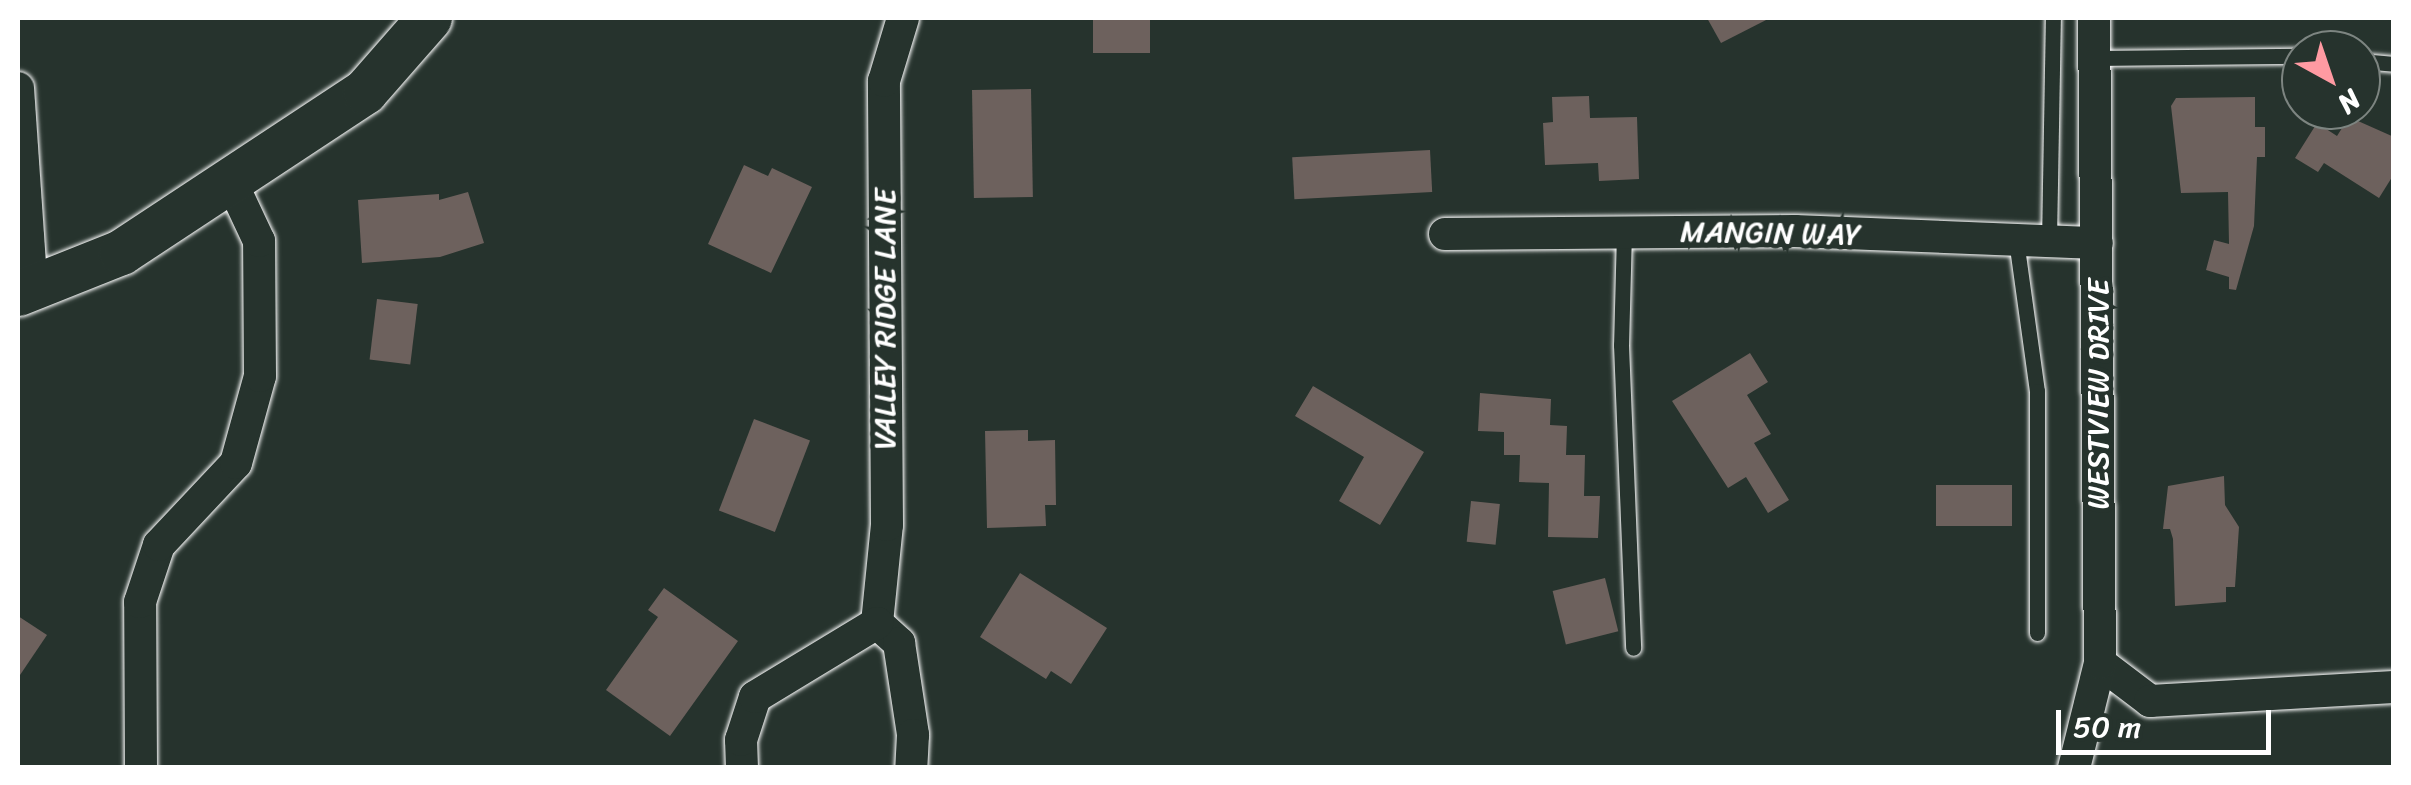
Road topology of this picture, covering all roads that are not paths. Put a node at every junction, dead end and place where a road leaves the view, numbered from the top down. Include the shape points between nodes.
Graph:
1 (429, 18) edge
2 (903, 18) edge
3 (2052, 18) edge
4 (2094, 18) edge
5 (2281, 56) edge
6 (2094, 58) junction
7 (18, 88) edge
8 (230, 179) junction
9 (1624, 232) junction
10 (1444, 234) dead end
11 (2016, 240) junction
12 (2049, 241) junction
13 (2097, 243) junction
14 (25, 292) edge
15 (877, 623) junction
16 (2037, 633) dead end
17 (1633, 648) dead end
18 (2100, 663) junction
19 (2394, 688) edge
20 (141, 768) edge
21 (742, 768) edge
22 (911, 768) edge
23 (2074, 768) edge

1 - 8 street via 365,91
2 - 15 street, VALLEY RIDGE LANE via 884,81 887,525
3 - 12 lane
4 - 6 street, WESTVIEW DRIVE
5 - 6 lane
6 - 13 street, WESTVIEW DRIVE
7 - 14 street
8 - 14 street via 120,252
8 - 20 street via 259,241 260,376 236,464 160,545 140,602
9 - 10 street, MANGIN WAY
9 - 11 street, MANGIN WAY
9 - 17 lane via 1621,345
11 - 12 street, MANGIN WAY
11 - 16 lane via 2036,391
12 - 13 street, MANGIN WAY
13 - 18 street, WESTVIEW DRIVE
15 - 21 street via 756,697 741,740
15 - 22 street via 899,643 913,735
18 - 19 street via 2150,701
18 - 23 street, WESTVIEW DRIVE

